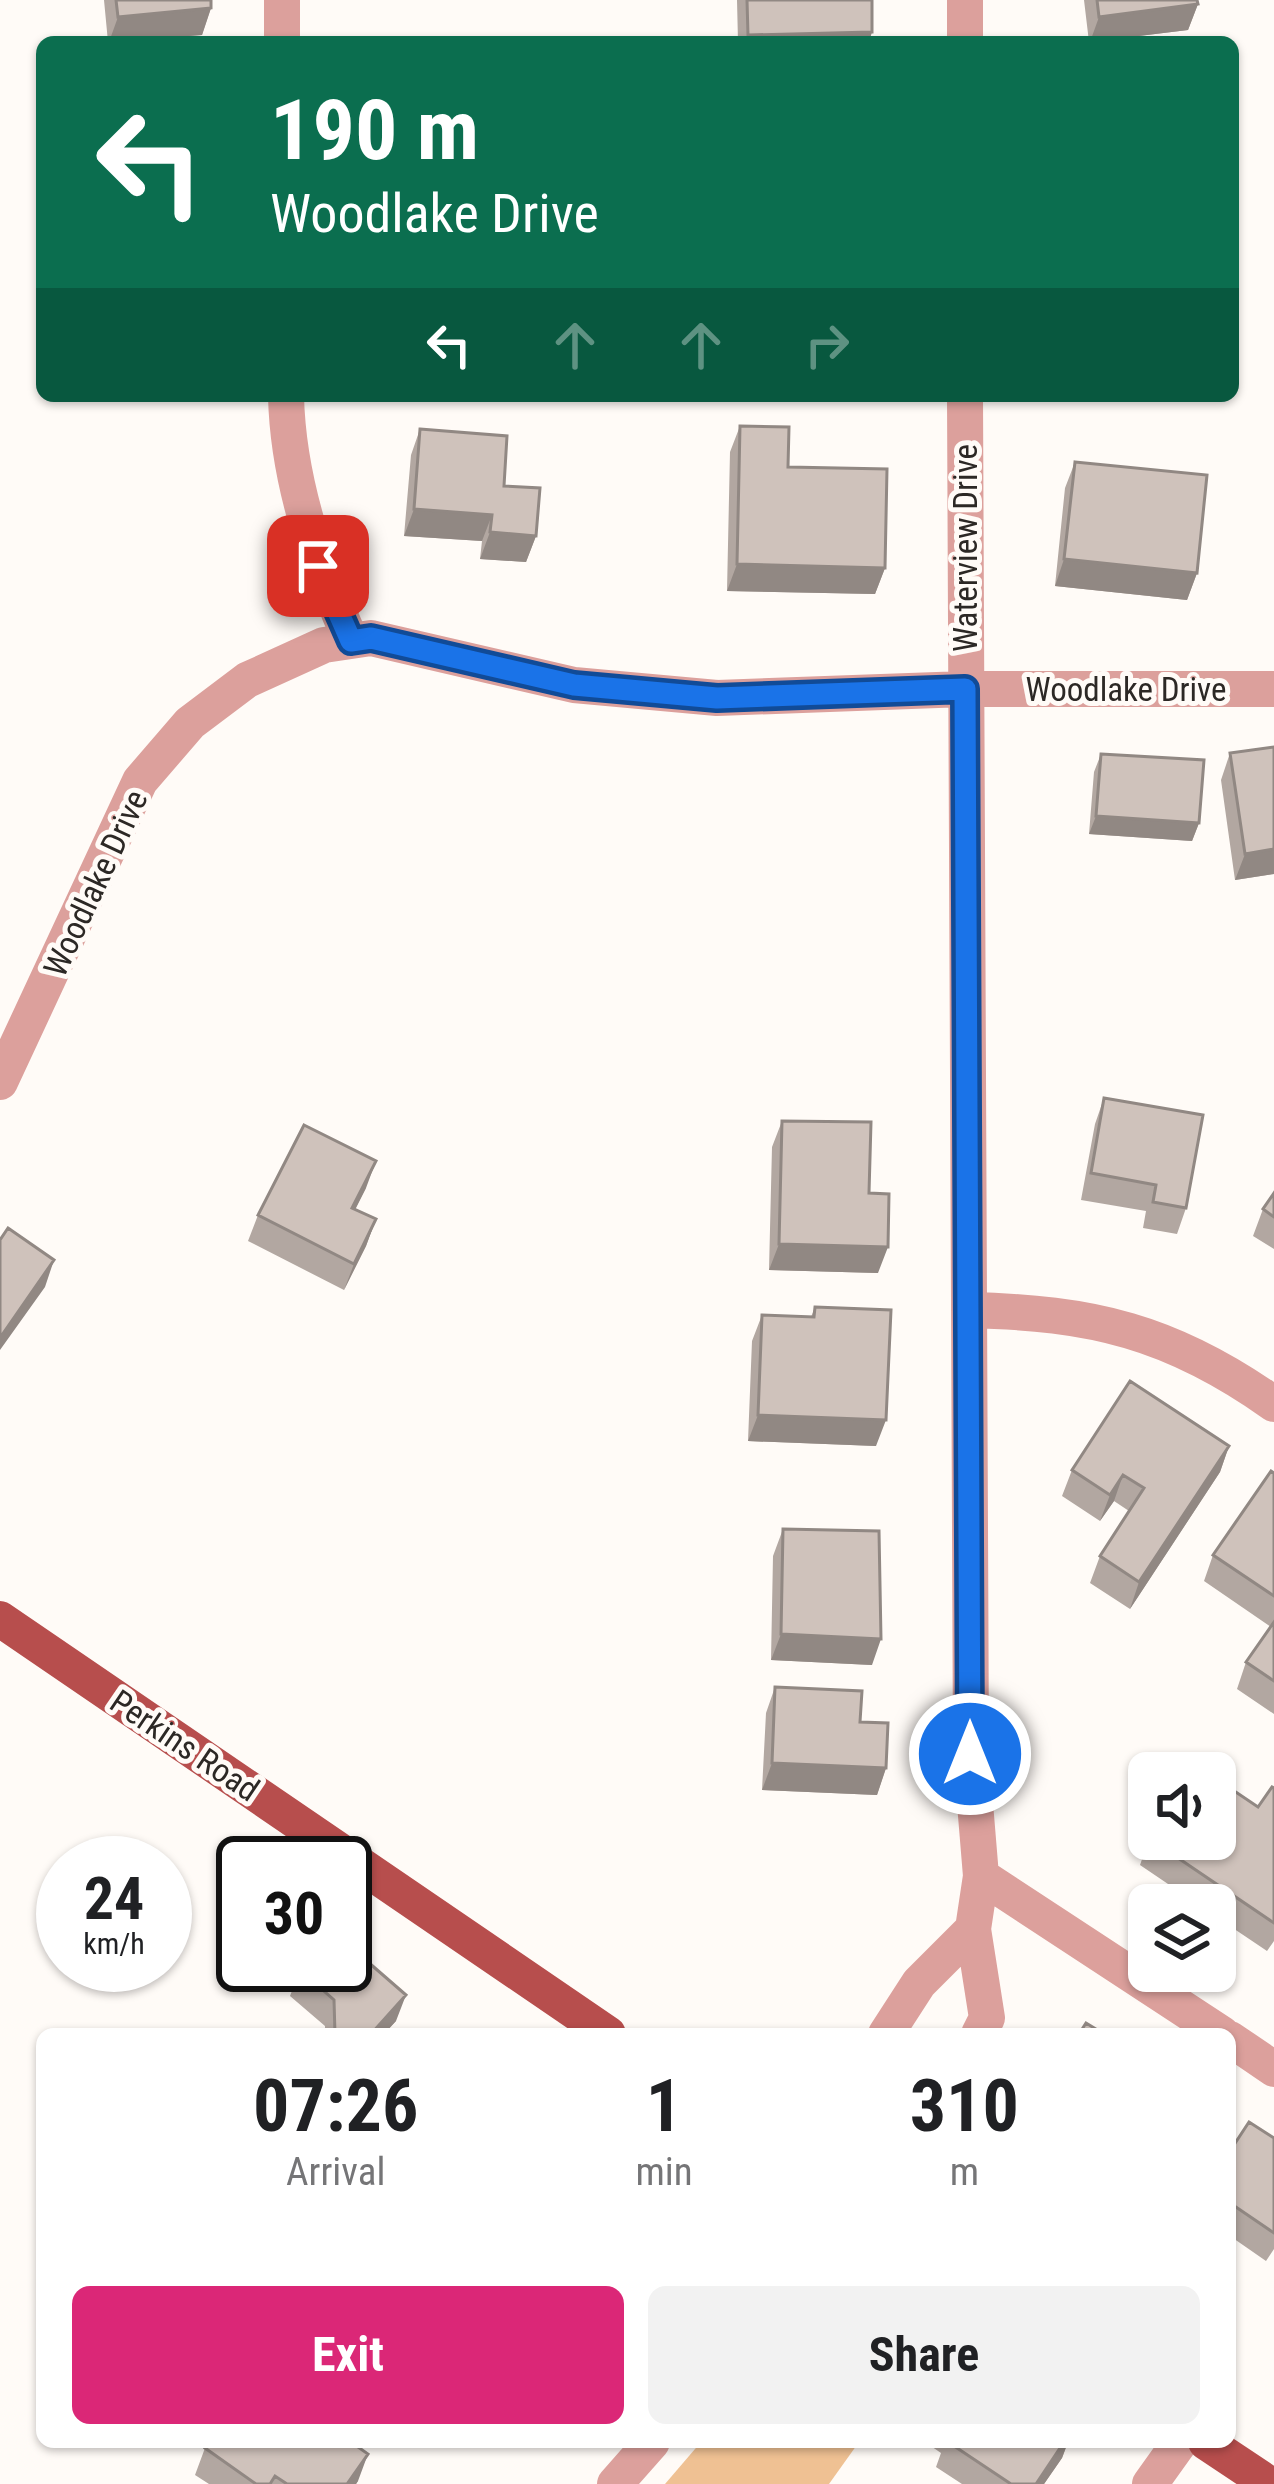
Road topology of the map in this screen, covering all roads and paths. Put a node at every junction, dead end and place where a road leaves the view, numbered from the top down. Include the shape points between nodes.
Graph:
1 (282, 0) edge
2 (965, 0) edge
3 (282, 36) edge
4 (965, 36) edge
5 (286, 402) edge
6 (965, 402) edge
7 (351, 641) junction
8 (965, 689) junction
9 (1274, 689) edge
10 (0, 1082) edge
11 (969, 1310) junction
12 (1274, 1404) edge
13 (0, 1619) edge
14 (981, 1876) junction
15 (973, 1929) junction
16 (599, 2028) edge
17 (890, 2028) edge
18 (983, 2028) edge
19 (1213, 2028) edge
20 (1236, 2043) edge
21 (1274, 2069) edge
22 (647, 2448) edge
23 (1176, 2448) edge
24 (1216, 2448) edge
25 (615, 2484) edge
26 (1150, 2484) edge
27 (1269, 2484) edge

1 - 3 street
2 - 4 street
5 - 7 street via 287,439 318,566
6 - 8 street, Waterview Drive
7 - 8 street, Woodlake Drive via 371,638 574,685 717,698
7 - 10 street, Woodlake Drive via 247,680 190,723 140,781
8 - 9 street, Woodlake Drive
8 - 11 street, Waterview Drive
11 - 12 street via 1105,1320 1177,1348
11 - 14 street, Waterview Drive via 970,1754
13 - 16 main road, Perkins Road
14 - 15 street, Waterview Drive
14 - 19 street
15 - 17 street via 919,1983
15 - 18 street, Waterview Drive
20 - 21 street
22 - 25 street
23 - 26 street
24 - 27 main road

